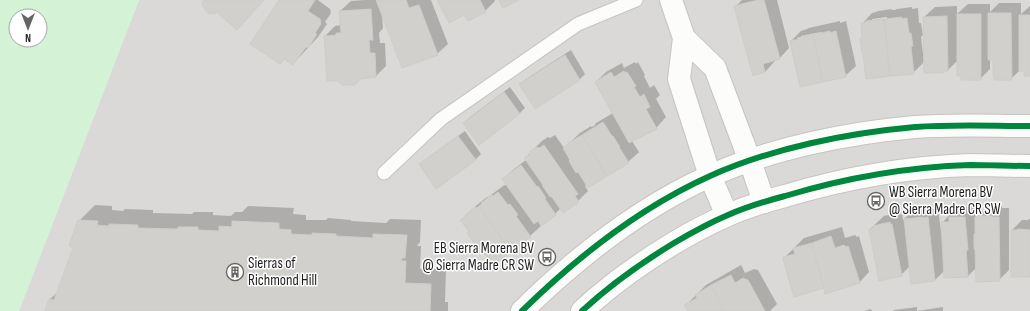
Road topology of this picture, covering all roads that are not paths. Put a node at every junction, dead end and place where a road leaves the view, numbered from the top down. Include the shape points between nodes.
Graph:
1 (636, 0) edge
2 (671, 0) edge
3 (684, 38) junction
4 (1030, 126) edge
5 (750, 161) junction
6 (1030, 166) edge
7 (384, 173) dead end
8 (710, 176) junction
9 (764, 202) junction
10 (727, 215) junction
11 (522, 311) edge
12 (582, 311) edge

1 - 7 lane via 578,24 441,119
2 - 3 street
3 - 5 street via 715,68
3 - 8 street via 679,79
4 - 5 street via 916,127 866,133 816,142
5 - 8 street
5 - 9 street
6 - 9 street via 969,165 865,176 814,187
8 - 10 street
8 - 11 street via 666,199 585,253
9 - 10 street
10 - 12 street via 655,255 621,278

